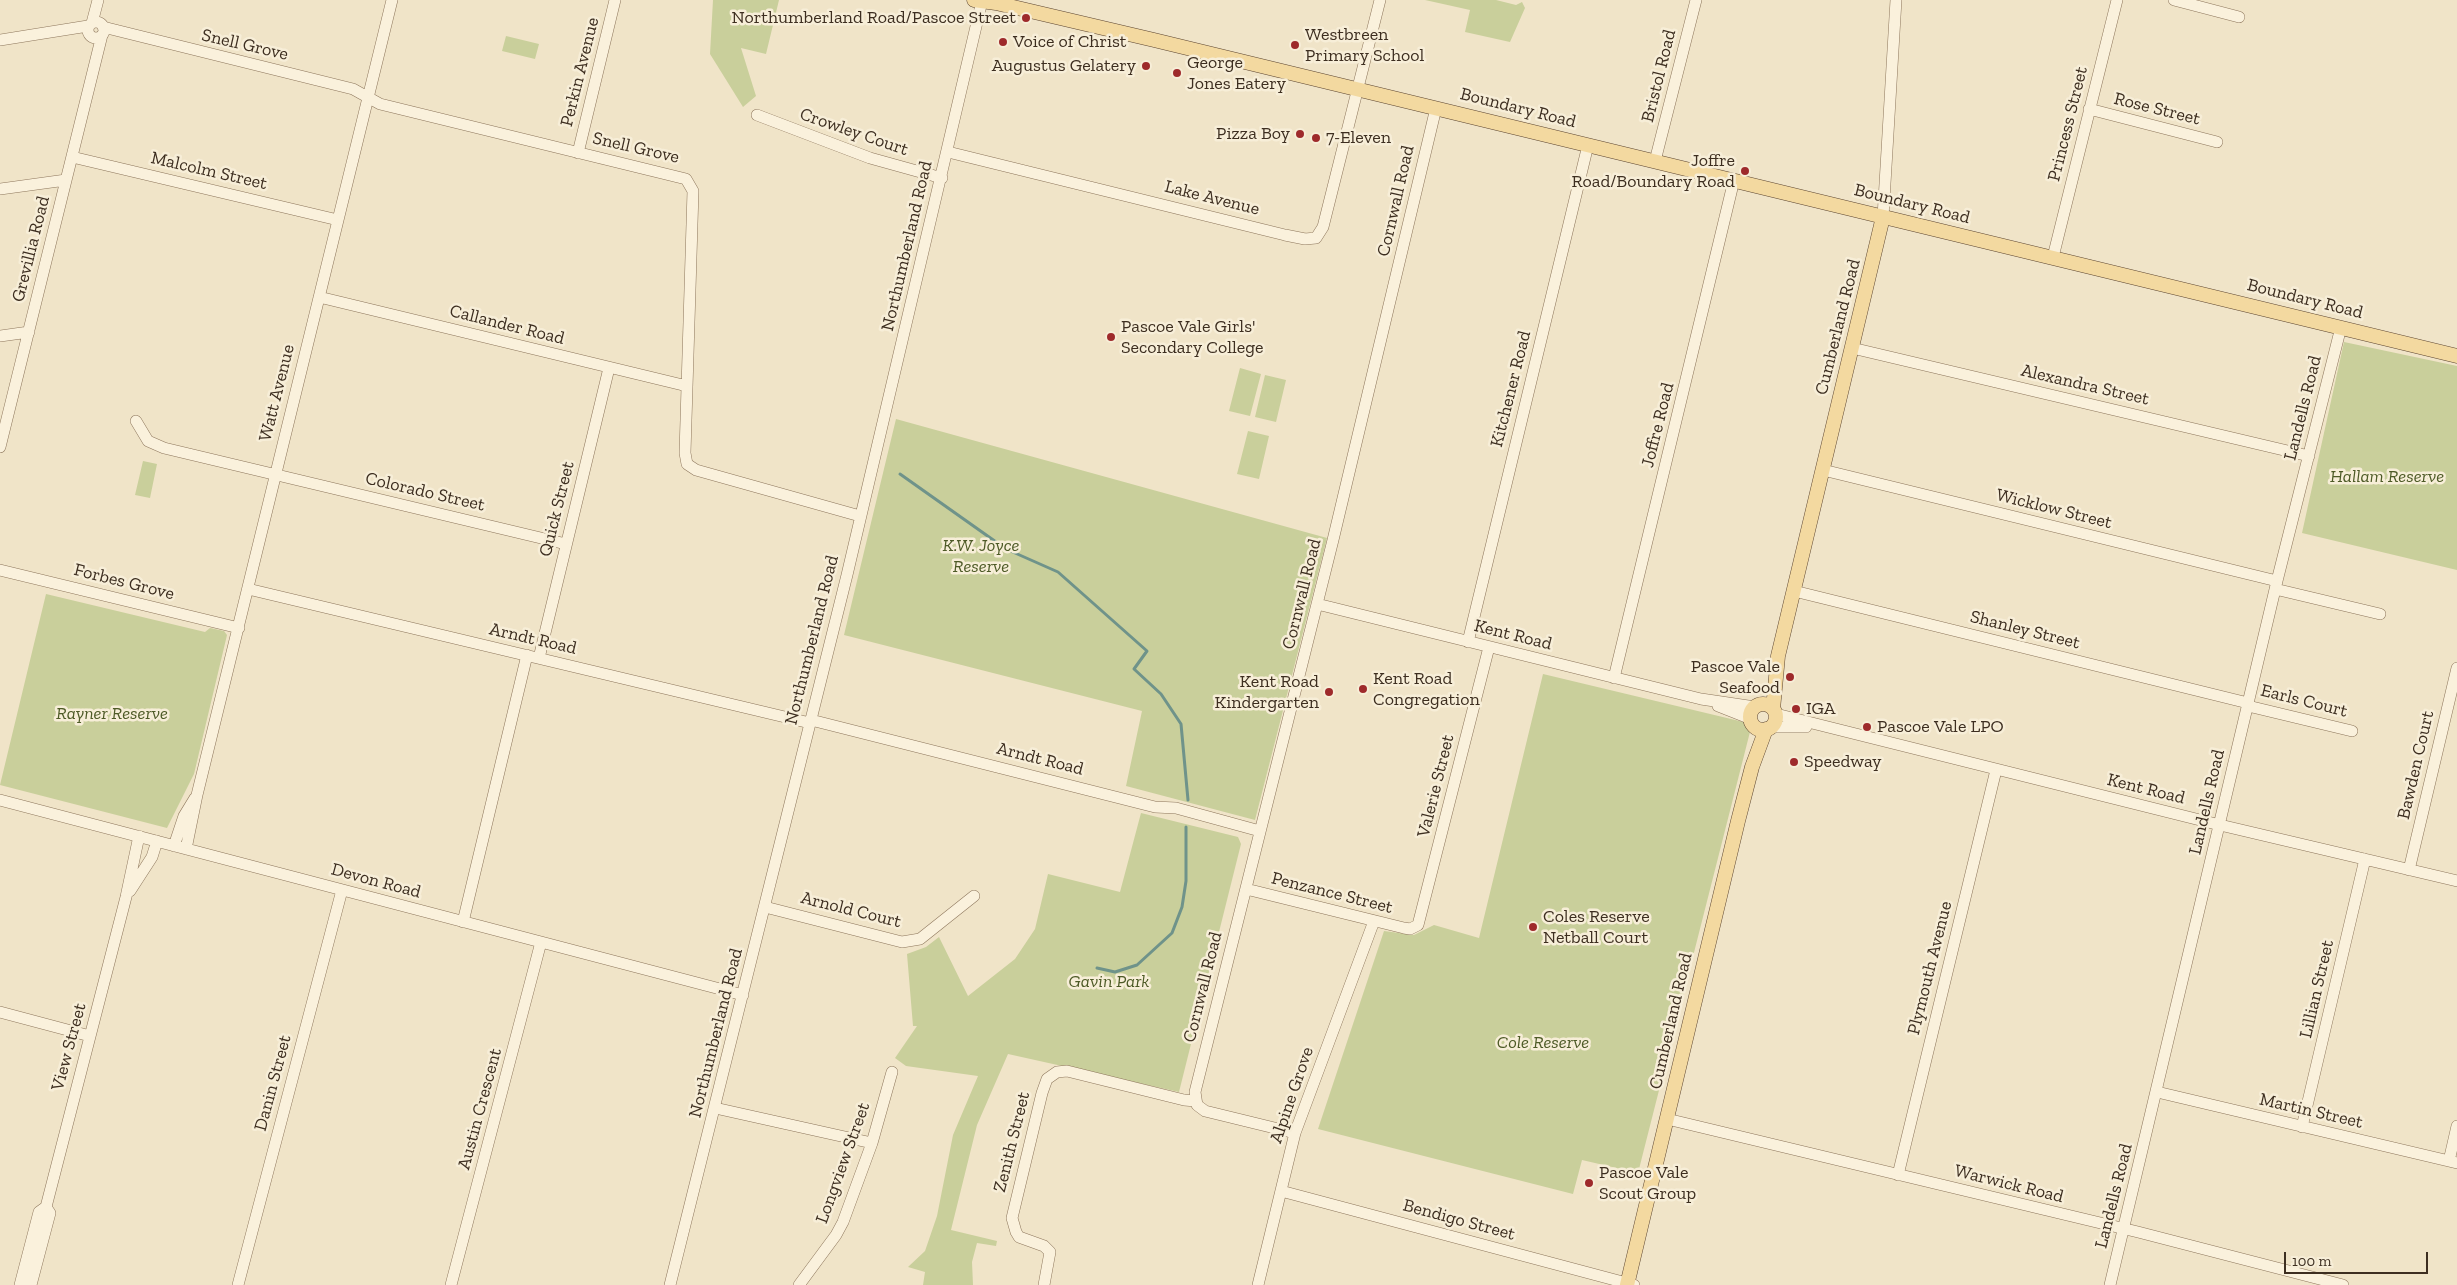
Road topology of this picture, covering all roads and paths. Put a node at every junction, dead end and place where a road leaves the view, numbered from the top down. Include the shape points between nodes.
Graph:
1 (98, 0) edge
2 (392, 0) edge
3 (616, 0) edge
4 (978, 0) edge
5 (1380, 0) edge
6 (1696, 0) edge
7 (1896, 0) edge
8 (2117, 0) edge
9 (2174, 0) edge
10 (2239, 17) dead end
11 (96, 29) junction
12 (0, 40) edge
13 (1358, 89) junction
14 (367, 97) junction
15 (1436, 108) junction
16 (2089, 109) junction
17 (757, 114) dead end
18 (2217, 142) dead end
19 (1588, 144) junction
20 (948, 152) junction
21 (578, 153) junction
22 (72, 157) junction
23 (1655, 161) junction
24 (942, 178) junction
25 (66, 180) junction
26 (1734, 180) junction
27 (0, 189) edge
28 (1883, 217) junction
29 (338, 220) junction
30 (2053, 257) junction
31 (319, 297) junction
32 (2341, 327) junction
33 (29, 332) junction
34 (0, 336) edge
35 (1852, 348) junction
36 (2457, 356) edge
37 (609, 368) junction
38 (687, 386) junction
39 (136, 421) dead end
40 (0, 447) edge
41 (2309, 456) junction
42 (1823, 470) junction
43 (276, 474) junction
44 (860, 516) junction
45 (566, 544) junction
46 (0, 570) edge
47 (2276, 585) junction
48 (248, 589) junction
49 (1794, 591) junction
50 (1317, 604) junction
51 (2380, 614) dead end
52 (239, 628) junction
53 (1468, 642) junction
54 (1488, 647) junction
55 (527, 655) junction
56 (539, 658) junction
57 (2457, 668) edge
58 (1614, 678) junction
59 (2248, 704) junction
60 (1763, 717) junction
61 (810, 722) junction
62 (2352, 731) dead end
63 (1996, 770) junction
64 (197, 795) junction
65 (0, 800) edge
66 (2220, 825) junction
67 (1260, 831) junction
68 (139, 836) junction
69 (157, 841) junction
70 (174, 846) junction
71 (186, 849) junction
72 (2365, 860) junction
73 (2410, 870) junction
74 (2457, 881) edge
75 (1246, 889) junction
76 (342, 890) junction
77 (974, 896) dead end
78 (126, 897) junction
79 (765, 907) junction
80 (1374, 921) junction
81 (463, 922) junction
82 (1410, 929) joint
83 (541, 942) junction
84 (743, 995) junction
85 (0, 1012) edge
86 (90, 1036) junction
87 (892, 1072) dead end
88 (2157, 1092) junction
89 (1196, 1101) junction
90 (715, 1108) junction
91 (1667, 1119) junction
92 (2457, 1126) edge
93 (2302, 1127) junction
94 (1295, 1133) junction
95 (872, 1143) junction
96 (2453, 1162) edge
97 (1898, 1175) junction
98 (1281, 1192) junction
99 (46, 1207) junction
100 (2124, 1229) junction
101 (1630, 1284) edge
102 (20, 1285) edge
103 (31, 1285) edge
104 (238, 1285) edge
105 (452, 1285) edge
106 (670, 1285) edge
107 (799, 1285) edge
108 (1044, 1285) edge
109 (1258, 1285) edge
110 (2110, 1285) edge
111 (2343, 1285) edge

1 - 11 street, Grevillia Road
2 - 14 street, Watt Avenue
3 - 21 street, Perkin Avenue
4 - 13 main road, Boundary Road
4 - 20 street, Northumberland Road
5 - 13 street
6 - 23 street, Bristol Road
7 - 28 street, Cumberland Road
8 - 16 street, Princess Street
9 - 10 street
11 - 12 street, Snell Grove via 73,29
11 - 14 street, Snell Grove via 353,89
11 - 22 street, Grevillia Road via 95,59
13 - 15 main road, Boundary Road
13 - 20 street, Lake Avenue via 1323,227 1319,236 1311,239
14 - 21 street, Snell Grove via 380,104
14 - 29 street, Watt Avenue
15 - 19 main road, Boundary Road
15 - 50 street, Cornwall Road
16 - 18 street, Rose Street
16 - 30 street, Princess Street
17 - 24 street, Crowley Court via 870,158
19 - 23 main road, Boundary Road
19 - 53 street, Kitchener Road
20 - 24 street, Northumberland Road
21 - 38 street, Snell Grove via 682,177 690,183 693,191
22 - 25 street, Grevillia Road
22 - 29 street, Malcolm Street
23 - 26 main road, Boundary Road
24 - 44 street, Northumberland Road
25 - 27 street
25 - 33 street, Grevillia Road
26 - 28 main road, Boundary Road
26 - 58 street, Joffre Road
28 - 30 main road, Boundary Road
28 - 35 main road, Cumberland Road
29 - 31 street, Watt Avenue
30 - 32 main road, Boundary Road
31 - 37 street, Callander Road
31 - 43 street, Watt Avenue
32 - 36 main road, Boundary Road
32 - 41 street, Landells Road
33 - 34 street
33 - 40 street, Grevillia Road
35 - 41 street, Alexandra Street
35 - 42 main road, Cumberland Road
37 - 38 street, Callander Road
37 - 45 street, Quick Street
38 - 44 street, Snell Grove via 685,459 691,467
39 - 43 street, Colorado Street via 145,438 154,444
41 - 47 street, Landells Road
42 - 47 street, Wicklow Street
42 - 49 main road, Cumberland Road
43 - 45 street, Colorado Street
43 - 48 street, Watt Avenue
44 - 61 street, Northumberland Road
45 - 56 street, Quick Street
46 - 52 street, Forbes Grove
47 - 51 street, Wicklow Street
47 - 59 street, Landells Road
48 - 52 street, Watt Avenue
48 - 55 street, Arndt Road
49 - 59 street, Shanley Street
49 - 60 main road, Cumberland Road
50 - 53 street, Kent Road
50 - 67 street, Cornwall Road
52 - 64 street, Watt Avenue
53 - 54 street, Kent Road
54 - 58 street, Kent Road
54 - 82 street, Valerie Street via 1422,916 1418,925
55 - 56 street, Arndt Road
55 - 81 street
56 - 61 street, Arndt Road
57 - 73 street, Bawden Court
58 - 60 street, Kent Road
59 - 62 street, Earls Court
59 - 66 street, Landells Road
60 - 63 street, Kent Road via 1828,728
60 - 91 main road, Cumberland Road
61 - 67 street, Arndt Road via 1155,807 1176,808
61 - 79 street, Northumberland Road
63 - 66 street, Kent Road
63 - 97 street, Plymouth Avenue
64 - 70 street, Watt Avenue via 184,816
64 - 71 street, Watt Avenue
65 - 68 street, Devon Road
66 - 72 street, Kent Road
66 - 88 street, Landells Road
67 - 75 street, Cornwall Road
68 - 69 street, Devon Road
68 - 78 street, View Street
69 - 70 street, Devon Road
69 - 78 street, View Street via 152,857
70 - 71 street, Devon Road
71 - 76 street, Devon Road
72 - 73 street, Kent Road
72 - 93 street, Lillian Street
73 - 74 street, Kent Road
75 - 80 street, Penzance Street
75 - 89 street, Cornwall Road via 1196,1086
76 - 81 street, Devon Road
76 - 104 street, Danin Street
77 - 79 street, Arnold Court via 920,939 902,942
78 - 86 street, View Street
79 - 84 street, Northumberland Road
80 - 82 street, Penzance Street
80 - 94 street, Alpine Grove
81 - 83 street, Devon Road
83 - 84 street, Devon Road
83 - 105 street, Austin Crescent
84 - 90 street, Northumberland Road
85 - 86 street
86 - 99 street, View Street
87 - 95 street, Longview Street
88 - 93 street, Martin Street
88 - 100 street, Landells Road
89 - 94 street via 1200,1108 1213,1113
89 - 108 street, Zenith Street via 1067,1071 1057,1072 1047,1080 1012,1218 1019,1237 1044,1246 1050,1252
90 - 95 street
90 - 106 street, Northumberland Road
91 - 97 street, Warwick Road
91 - 101 main road, Cumberland Road
92 - 96 street
93 - 96 street, Martin Street
94 - 98 street, Alpine Grove
95 - 107 street, Longview Street via 836,1235
97 - 100 street, Warwick Road
98 - 101 street, Bendigo Street
98 - 109 street, Alpine Grove
99 - 102 street, View Street via 39,1212
99 - 103 street, View Street via 50,1213
100 - 110 street, Landells Road
100 - 111 street, Warwick Road

